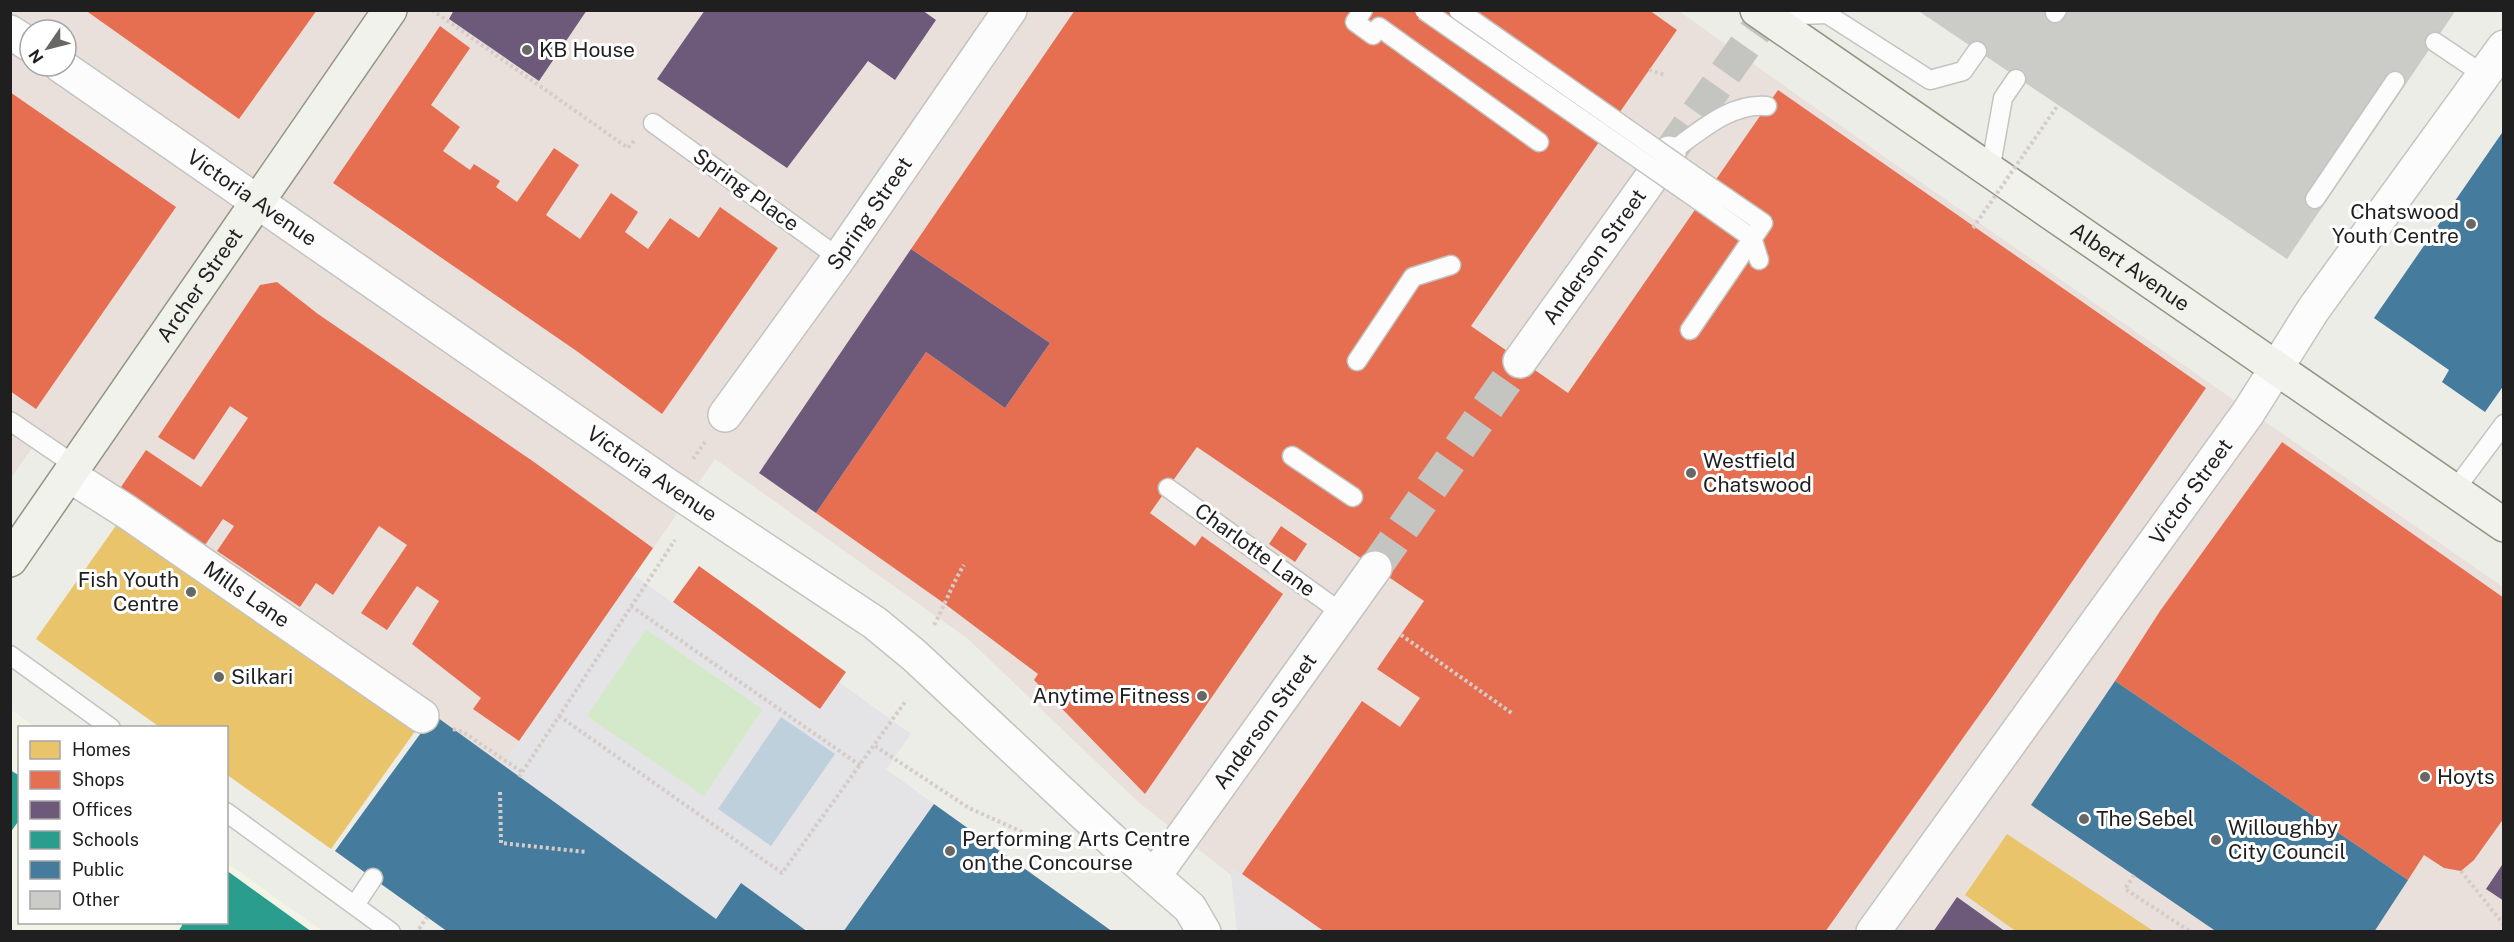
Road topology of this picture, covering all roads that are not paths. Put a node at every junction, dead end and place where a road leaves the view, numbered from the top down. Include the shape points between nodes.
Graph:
1 (390, 10) edge
2 (1010, 10) edge
3 (1424, 10) edge
4 (1458, 10) edge
5 (1761, 13) edge
6 (1362, 14) edge
7 (2434, 42) dead end
8 (2504, 47) edge
9 (1977, 51) dead end
10 (2484, 75) junction
11 (78, 78) edge
12 (2016, 79) dead end
13 (2395, 81) dead end
14 (1767, 106) dead end
15 (653, 123) road end
16 (1539, 142) dead end
17 (1669, 153) joint
18 (1990, 171) junction
19 (1707, 195) junction
20 (2314, 198) dead end
21 (258, 201) junction
22 (1752, 238) junction
23 (839, 258) junction
24 (1759, 260) dead end
25 (1452, 265) dead end
26 (1690, 330) dead end
27 (1357, 361) dead end
28 (1520, 361) tunnel mouth
29 (2276, 368) junction
30 (726, 415) dead end
31 (10, 421) edge
32 (2504, 424) edge
33 (1292, 456) dead end
34 (73, 470) junction
35 (1168, 488) dead end
36 (2454, 491) junction
37 (1353, 496) dead end
38 (2504, 525) edge
39 (10, 560) edge
40 (1375, 568) tunnel mouth
41 (1342, 613) junction
42 (10, 655) edge
43 (422, 716) dead end
44 (108, 726) edge
45 (228, 813) edge
46 (1155, 875) junction
47 (373, 878) dead end
48 (355, 905) junction
49 (1204, 930) edge
50 (391, 932) edge
51 (1873, 932) edge

1 - 21 main road, Archer Street
2 - 23 street, Spring Street
3 - 19 lane, bridge
4 - 19 lane, bridge
5 - 9 lane via 1827,14 1930,80 1963,71
5 - 18 main road, Albert Avenue
6 - 16 lane via 1376,31
7 - 10 lane
8 - 10 street, Victor Street
10 - 29 street, Victor Street via 2321,298
11 - 21 street, Victoria Avenue
12 - 18 lane via 2003,98
13 - 20 lane
14 - 17 lane via 1732,111
15 - 23 lane, Spring Place
17 - 28 street, Anderson Street
18 - 29 main road, Albert Avenue
19 - 22 lane
19 - 22 lane via 1763,223
21 - 34 main road, Archer Street
21 - 46 street, Victoria Avenue via 675,490 875,623
22 - 24 lane
22 - 26 lane
23 - 30 street, Spring Street
25 - 27 lane via 1413,277
29 - 36 main road, Albert Avenue
29 - 51 street, Victor Street via 2248,413
31 - 34 lane, Mills Lane
32 - 36 lane
33 - 37 lane
34 - 39 main road, Archer Street
34 - 43 street, Mills Lane via 127,512
35 - 41 lane, Charlotte Lane
36 - 38 main road, Albert Avenue
40 - 41 street, Anderson Street
41 - 46 street, Anderson Street
42 - 44 lane
45 - 48 lane
46 - 49 street, Victoria Avenue via 1190,908
47 - 48 lane
48 - 50 lane

